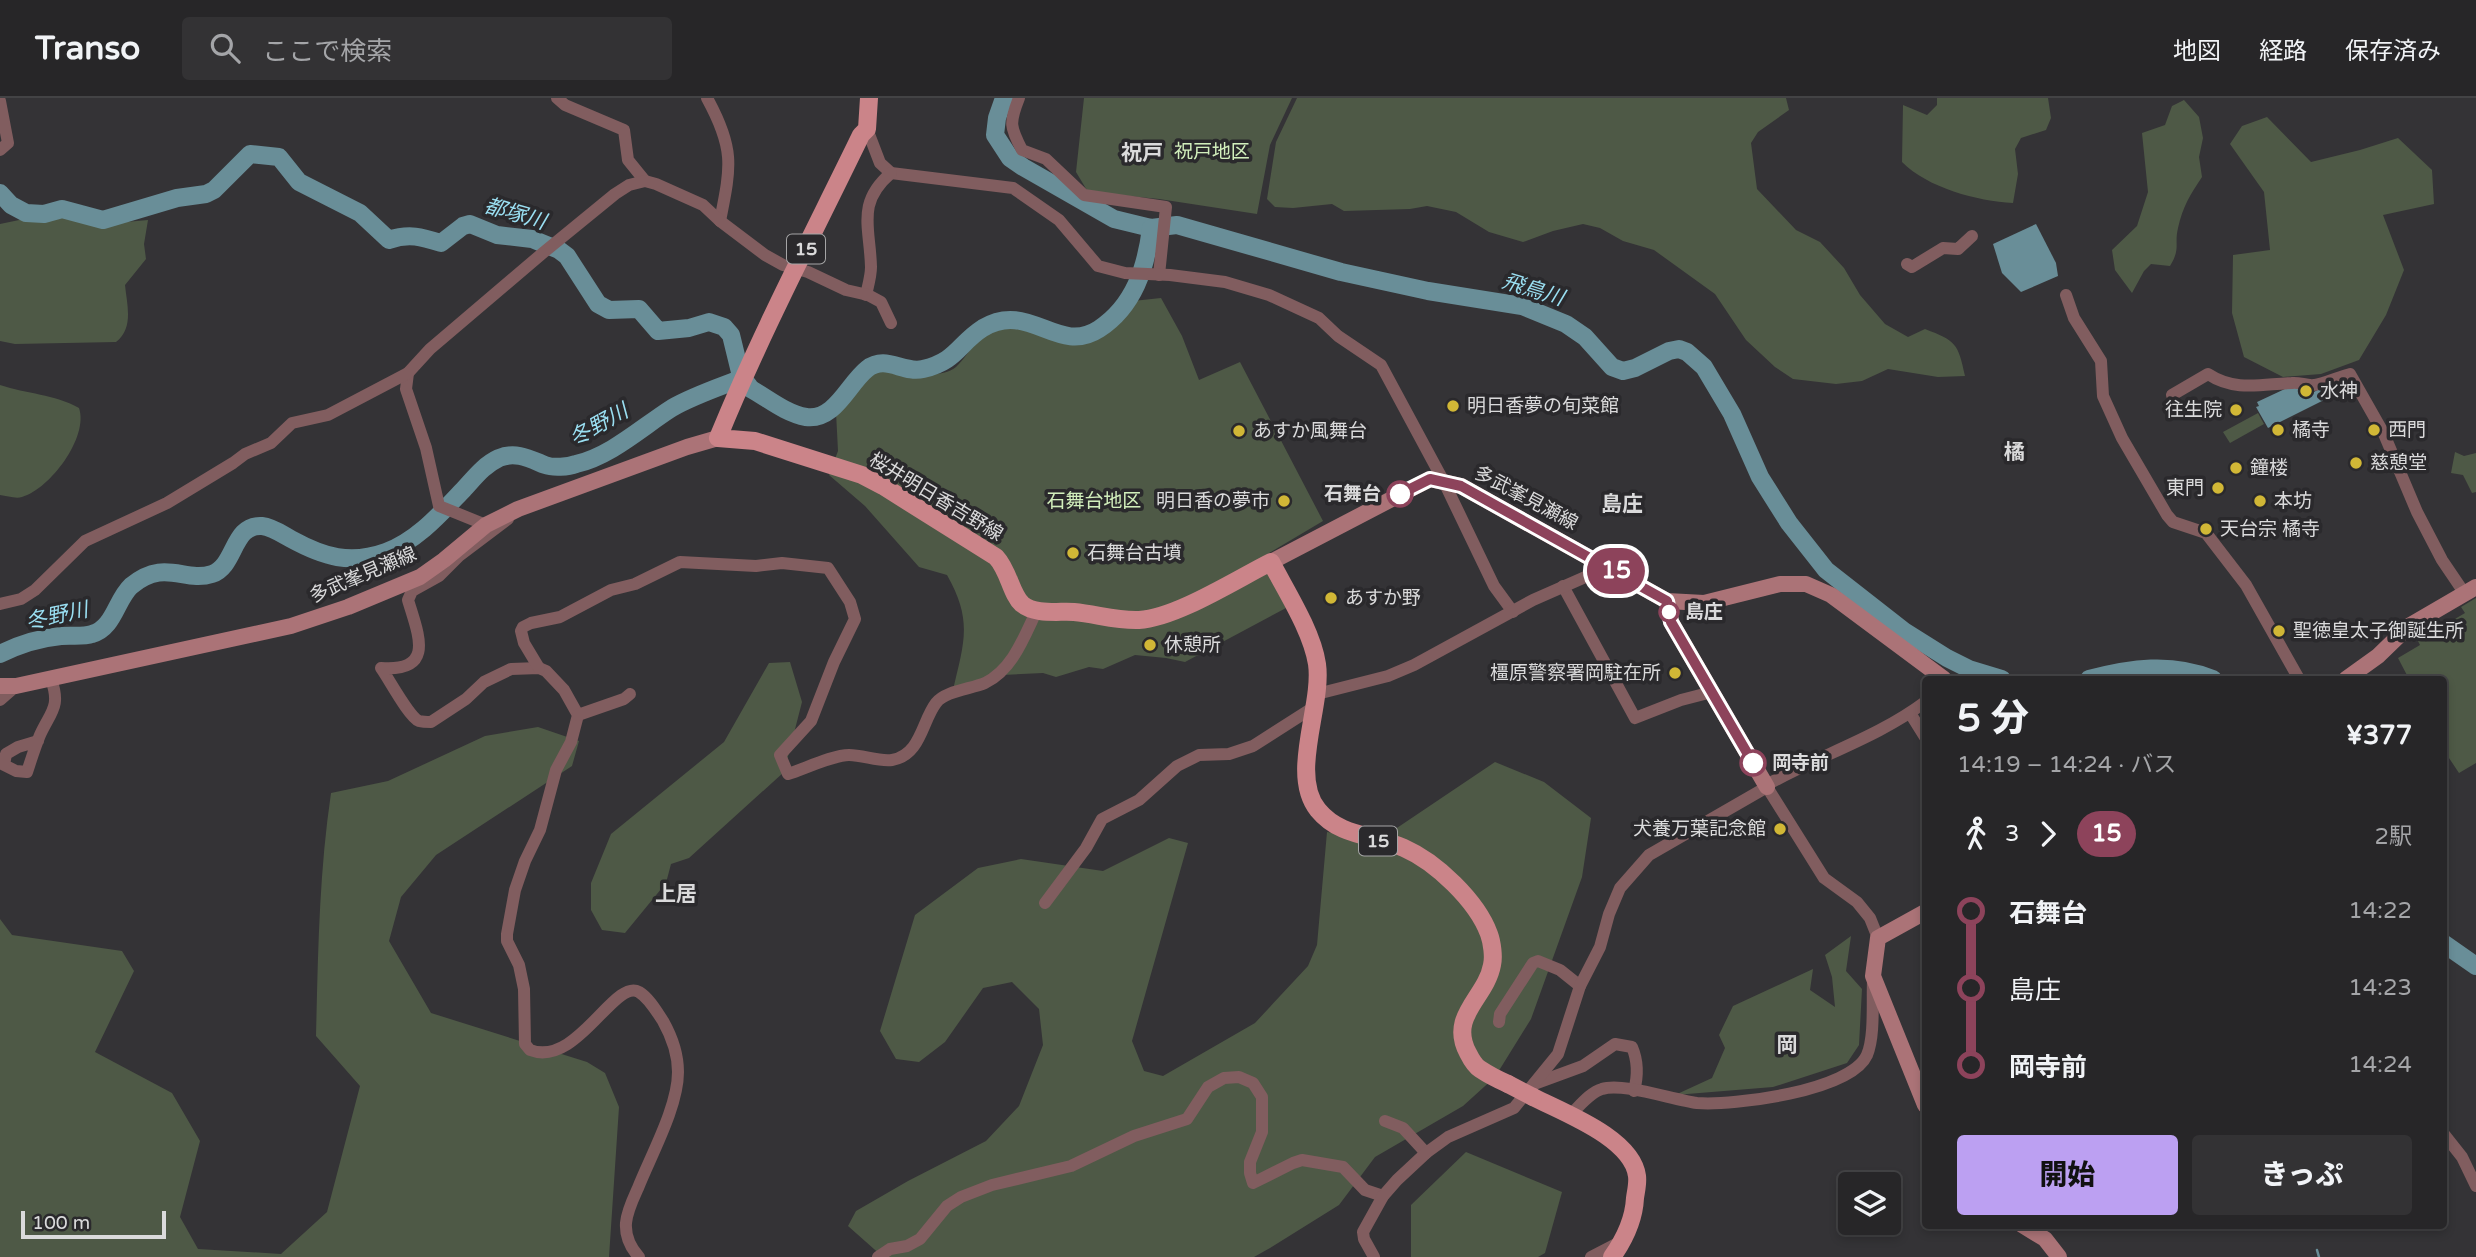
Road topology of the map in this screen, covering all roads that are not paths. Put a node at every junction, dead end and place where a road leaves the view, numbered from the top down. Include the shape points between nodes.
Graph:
1 (557, 98) edge
2 (708, 98) edge
3 (869, 98) edge
4 (1019, 98) edge
5 (0, 101) edge
6 (867, 130) junction
7 (0, 150) edge
8 (891, 173) junction
9 (645, 181) junction
10 (720, 221) junction
11 (1972, 236) dead end
12 (1907, 264) dead end
13 (796, 269) junction
14 (1159, 275) junction
15 (866, 295) junction
16 (2066, 295) dead end
17 (891, 323) dead end
18 (408, 373) junction
19 (2172, 395) dead end
20 (719, 439) junction
21 (1444, 482) junction
22 (518, 509) junction
23 (486, 525) junction
24 (1272, 562) junction
25 (1608, 567) junction
26 (1563, 586) junction
27 (2470, 591) edge
28 (1667, 601) junction
29 (0, 604) edge
30 (1037, 610) junction
31 (1513, 612) junction
32 (539, 668) junction
33 (1940, 676) edge
34 (2297, 676) edge
35 (2350, 676) edge
36 (51, 679) junction
37 (8, 686) edge
38 (1712, 692) junction
39 (630, 694) dead end
40 (0, 700) edge
41 (1315, 701) junction
42 (1922, 704) edge
43 (1910, 713) junction
44 (578, 715) junction
45 (1922, 732) edge
46 (38, 741) dead end
47 (1766, 787) junction
48 (1045, 903) dead end
49 (1922, 914) edge
50 (1878, 938) junction
51 (1873, 976) junction
52 (1580, 986) junction
53 (1499, 1022) dead end
54 (1534, 1091) junction
55 (1634, 1091) junction
56 (1922, 1098) edge
57 (1569, 1116) junction
58 (1385, 1121) dead end
59 (2447, 1138) edge
60 (1426, 1153) junction
61 (2476, 1186) edge
62 (1383, 1196) junction
63 (2029, 1229) edge
64 (1623, 1240) junction
65 (639, 1257) edge
66 (878, 1257) edge
67 (1374, 1257) edge
68 (1591, 1257) edge
69 (1612, 1257) edge
70 (2059, 1257) edge

1 - 9 street via 624,130 628,160
2 - 10 street via 721,122 729,158
3 - 6 main road, 15
4 - 14 street via 1011,118 1023,150 1046,159 1084,195 1166,207
5 - 7 street via 8,143
6 - 8 street via 880,163
6 - 13 main road, 15
8 - 14 street via 1013,188 1059,220 1098,266
8 - 15 street via 876,187 869,203 871,270
9 - 10 street via 703,205
9 - 18 street via 615,194 451,331
10 - 13 street via 765,255
11 - 12 street via 1958,249 1942,248 1912,267
13 - 15 street
13 - 20 main road, 15
14 - 21 street via 1225,282 1269,295 1319,318 1381,365
15 - 17 street via 881,302
16 - 34 street via 2074,318 2101,361 2103,396 2122,438 2167,515 2173,522 2206,533 2246,584
18 - 23 street via 406,389 439,506
18 - 29 street via 328,415 292,423 271,443 167,503 85,541 35,590
19 - 27 street via 2208,374 2246,387 2295,382 2315,386 2350,374 2384,434 2435,548
20 - 22 main road, 多武峯見瀬線
20 - 30 main road, 桜井明日香吉野線 via 755,441 855,472 883,486 992,554 1006,571 1018,599
21 - 24 main road, 多武峯見瀬線 via 1430,479
21 - 25 main road, 多武峯見瀬線 via 1461,486
21 - 31 street via 1494,586
22 - 23 main road, 多武峯見瀬線
22 - 32 street via 439,576 412,591 408,600 421,642 418,656 412,664 381,668 406,710 417,720 431,722 503,671
23 - 36 main road, 多武峯見瀬線 via 419,577 348,607 291,626
24 - 30 main road via 1153,618 1130,620
24 - 41 main road, 15 via 1317,663
25 - 26 street
25 - 28 main road, 多武峯見瀬線
26 - 31 street
26 - 38 street via 1635,718
27 - 35 main road via 2409,626
28 - 33 main road, 多武峯見瀬線 via 1703,603 1780,584 1806,584 1831,595
28 - 38 main road via 1671,622
30 - 32 street via 1005,667 988,681 937,702 911,750 892,760 847,755 788,774 780,755 811,721 855,619 850,602 828,568 680,562 560,617 523,627 524,643
31 - 41 street via 1396,672
32 - 44 street via 556,680
36 - 37 main road, 多武峯見瀬線
36 - 46 street via 55,710
37 - 40 street
38 - 47 main road
39 - 44 street
41 - 48 street via 1253,746 1229,754 1199,755 1177,766 1139,800 1102,819
41 - 54 main road, 15, bridge via 1305,769 1317,809 1351,834 1415,855 1456,886 1483,921 1490,937 1492,965 1464,1017 1464,1045 1478,1068
42 - 43 street
43 - 45 street
43 - 47 street
44 - 65 street via 571,742 556,769 540,831 515,890 507,941 519,965 525,1044 530,1050 558,1050 599,1018 618,996 631,990 646,998 671,1037 678,1074 672,1101 626,1224 628,1241
47 - 50 street via 1824,878 1857,902
47 - 52 street via 1649,855 1619,888 1600,947
49 - 50 main road
50 - 51 main road
51 - 55 street via 1868,1053 1862,1064 1841,1076 1795,1093 1721,1103
51 - 56 main road
52 - 53 street via 1560,970 1533,963
52 - 54 street via 1558,1054
54 - 55 street via 1583,1066 1608,1047 1625,1044 1635,1055
54 - 57 main road, 15
54 - 60 street via 1514,1108 1448,1137
55 - 57 street via 1601,1088
57 - 64 main road, 15 via 1615,1141 1631,1159 1636,1195
58 - 60 street via 1403,1128
59 - 61 street
60 - 62 street
62 - 66 street via 1365,1189 1343,1167 1302,1160 1253,1184 1250,1162 1262,1132 1262,1097 1254,1083 1224,1078 1208,1087 1187,1119 1134,1136 1071,1166 961,1196 920,1239
62 - 67 street via 1363,1232
63 - 70 main road via 2045,1239
64 - 68 street
64 - 69 main road, 15

